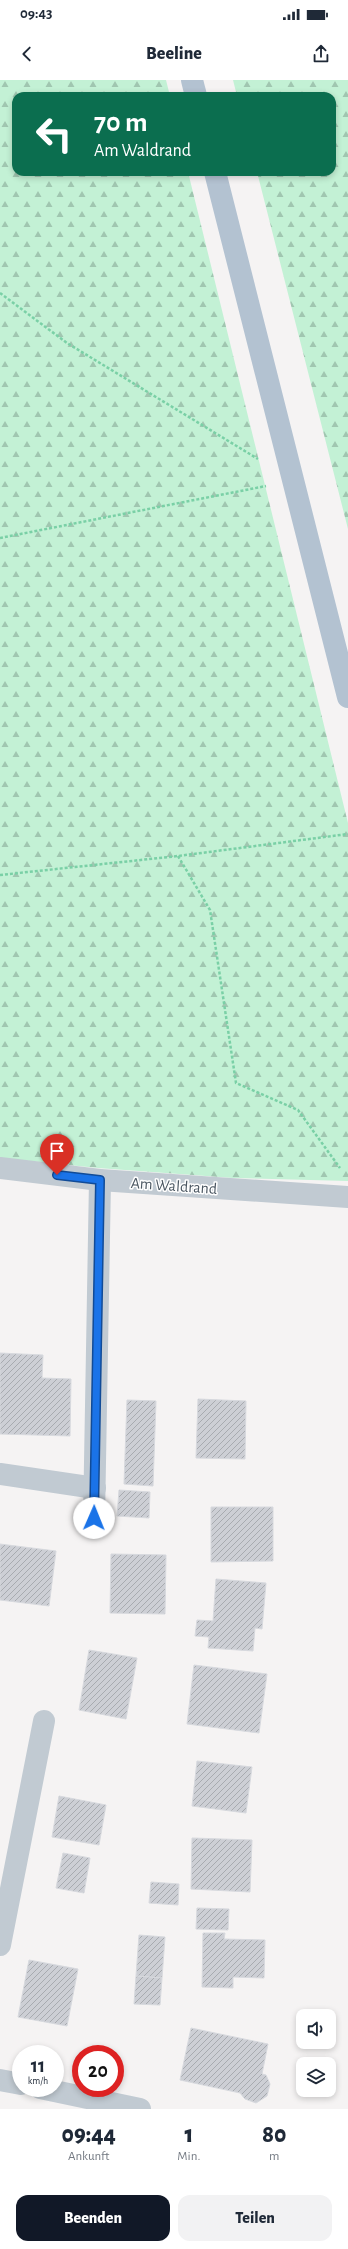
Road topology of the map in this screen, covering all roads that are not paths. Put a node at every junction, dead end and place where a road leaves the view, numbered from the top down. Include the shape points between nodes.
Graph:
1 (192, 80) edge
2 (195, 92) edge
3 (217, 176) edge
4 (348, 697) edge
5 (0, 1168) edge
6 (100, 1180) junction
7 (348, 1197) edge
8 (0, 1474) edge
9 (95, 1488) junction
10 (94, 1518) dead end
11 (44, 1721) dead end
12 (0, 1945) edge
13 (0, 2080) edge
14 (12, 2082) edge
15 (64, 2093) edge
16 (140, 2109) edge

1 - 2 main road
3 - 4 main road
5 - 6 street, Am Waldrand
6 - 7 street, Am Waldrand
6 - 9 street
8 - 9 street
9 - 10 street
11 - 12 street
13 - 14 street
15 - 16 street

